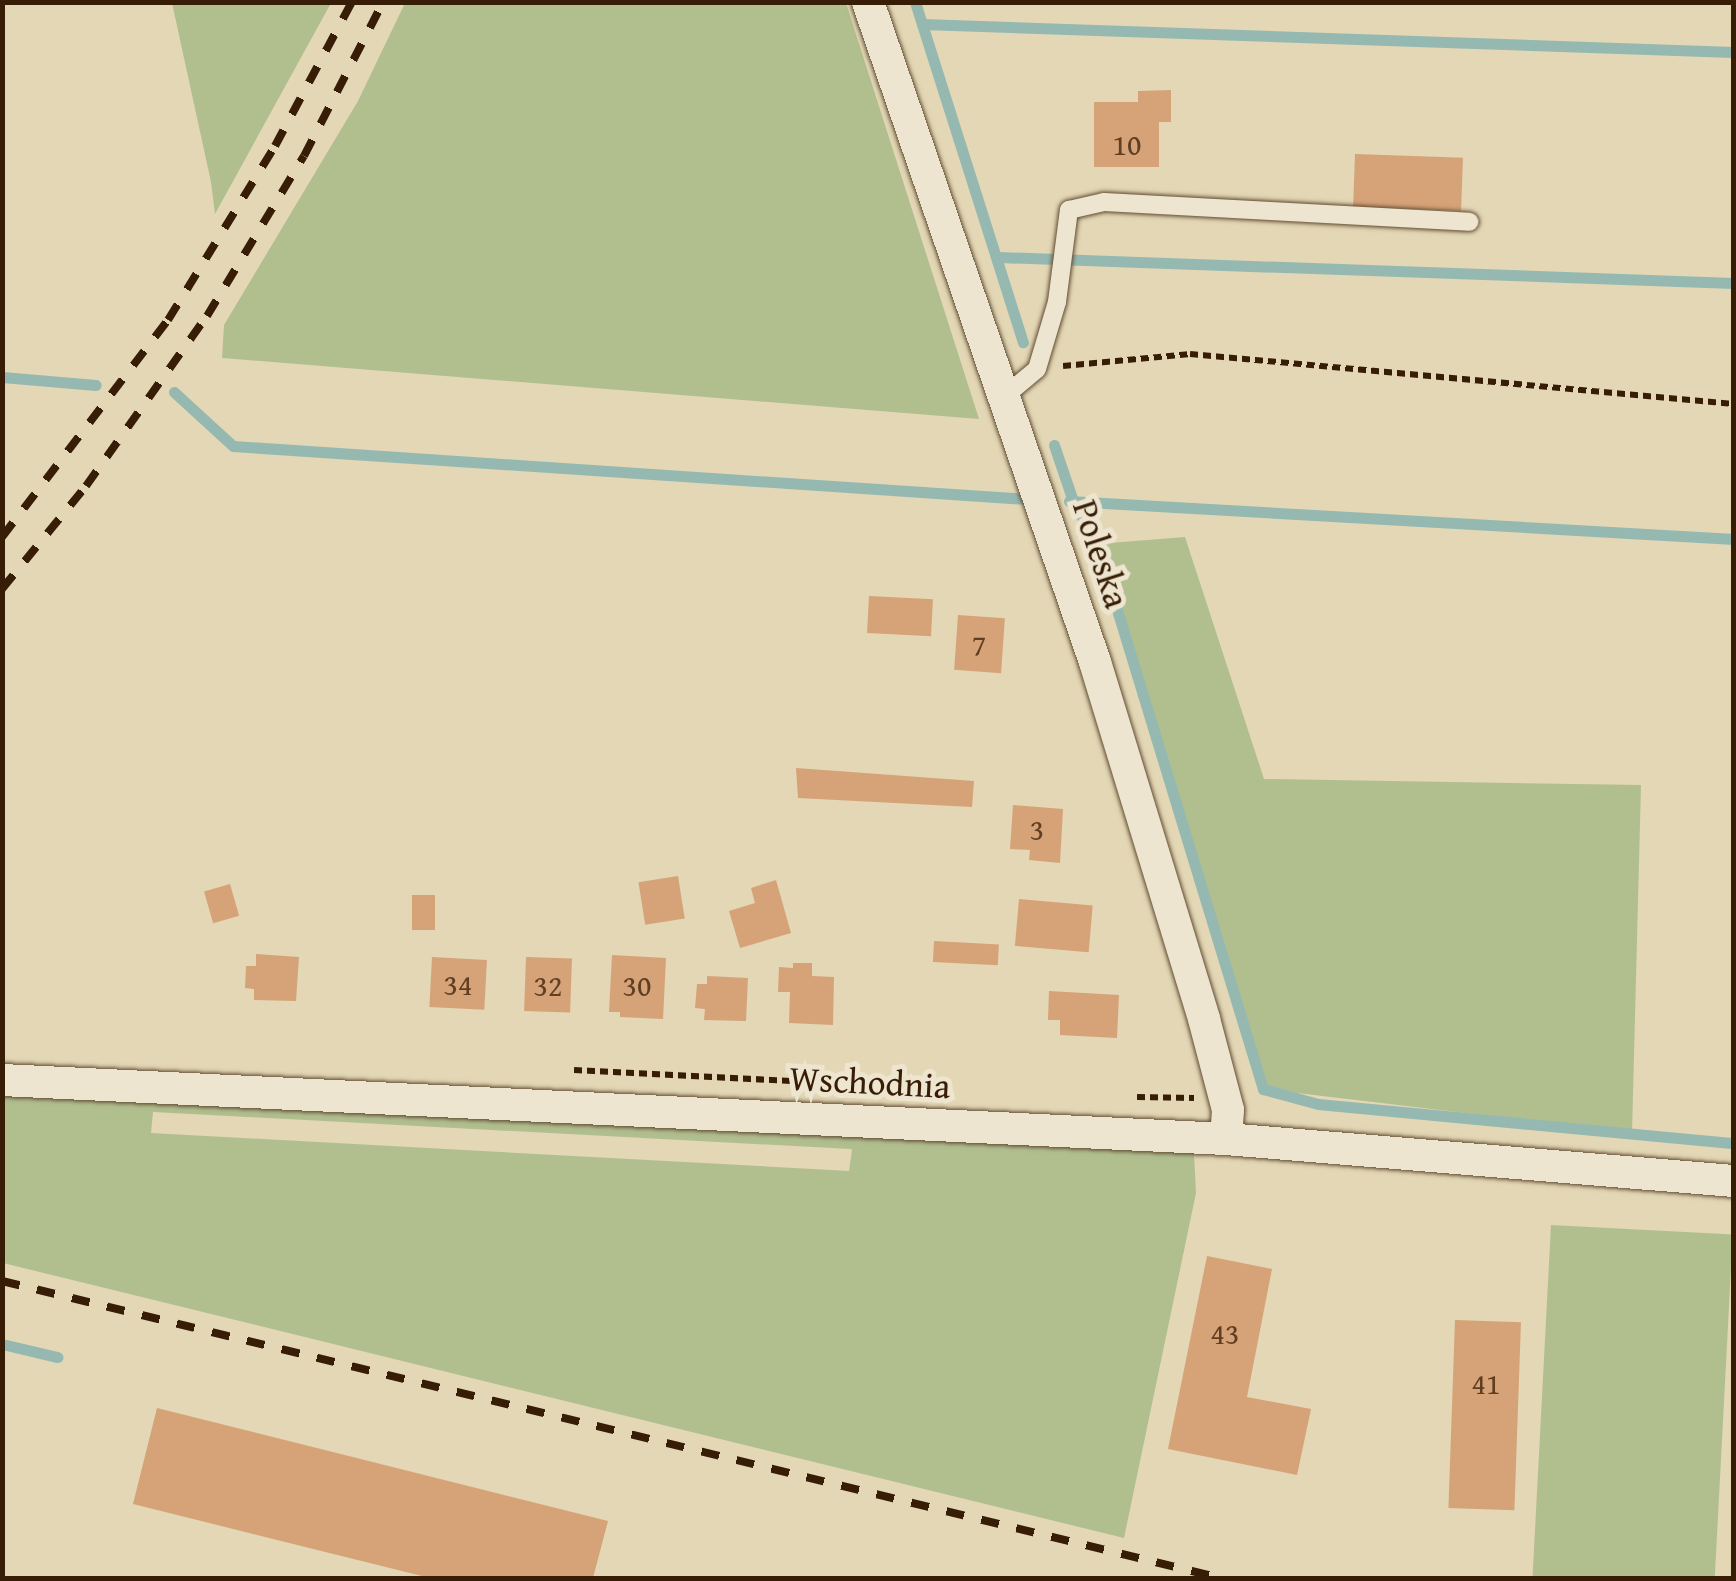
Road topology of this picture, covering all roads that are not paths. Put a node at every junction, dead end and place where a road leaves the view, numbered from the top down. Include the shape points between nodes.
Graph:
1 (868, 2) edge
2 (1469, 222) dead end
3 (1006, 394) junction
4 (2, 1080) edge
5 (1226, 1138) junction
6 (1734, 1181) edge

1 - 3 street, Poleska
2 - 3 lane via 1104,202 1069,210 1057,302 1037,369
3 - 5 street, Poleska via 1204,1019 1228,1110
4 - 5 street, Wschodnia
5 - 6 street, Wschodnia

